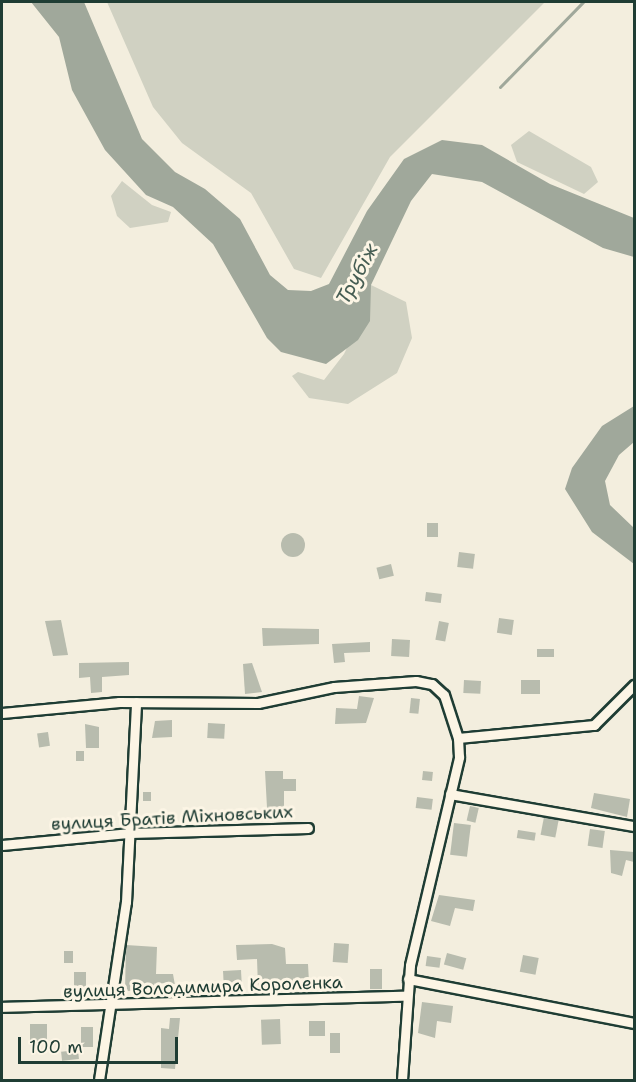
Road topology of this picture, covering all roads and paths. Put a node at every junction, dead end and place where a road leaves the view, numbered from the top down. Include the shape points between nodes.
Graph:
1 (634, 685) edge
2 (136, 702) junction
3 (2, 713) edge
4 (459, 738) junction
5 (450, 794) junction
6 (634, 826) edge
7 (308, 828) dead end
8 (130, 833) junction
9 (2, 845) edge
10 (408, 979) junction
11 (406, 996) junction
12 (2, 1007) edge
13 (110, 1008) junction
14 (634, 1023) edge
15 (99, 1080) edge
16 (402, 1080) edge

1 - 4 street via 594,725
2 - 3 street
2 - 4 street via 258,704 354,684 416,681 432,684 444,695
2 - 8 street
4 - 5 street
5 - 6 street
5 - 10 street
7 - 8 street, вулиця Братів Міхновських
8 - 9 street, вулиця Братів Міхновських
8 - 13 street
10 - 11 street
10 - 14 street
11 - 13 street, вулиця Володимира Короленка
11 - 16 street
12 - 13 street, вулиця Володимира Короленка
13 - 15 street

